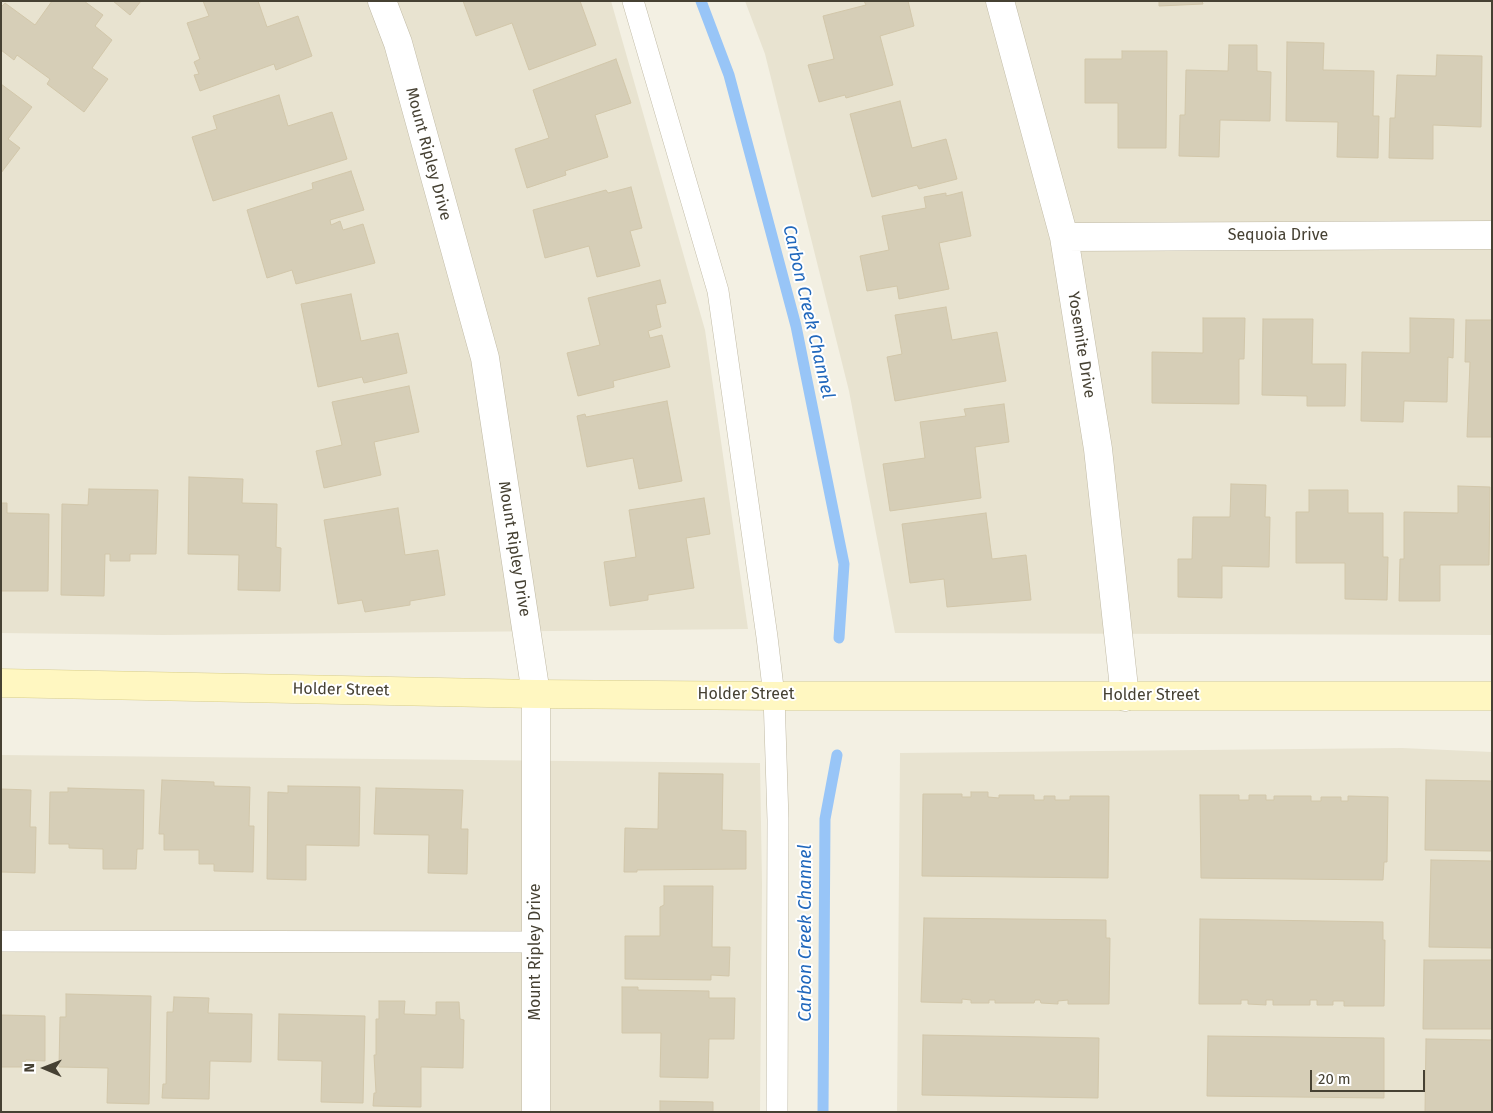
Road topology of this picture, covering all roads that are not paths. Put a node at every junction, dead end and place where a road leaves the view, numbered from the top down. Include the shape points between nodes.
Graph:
1 (382, 1) edge
2 (633, 1) edge
3 (1000, 1) edge
4 (1492, 235) edge
5 (1064, 237) junction
6 (1, 683) edge
7 (536, 694) junction
8 (774, 696) junction
9 (1125, 696) junction
10 (1492, 696) edge
11 (1, 941) edge
12 (536, 942) junction
13 (536, 1112) edge
14 (777, 1112) edge

1 - 7 street, Mount Ripley Drive via 398,43 485,358
2 - 8 lane via 718,292
3 - 5 street, Yosemite Drive
4 - 5 street, Sequoia Drive
5 - 9 street, Yosemite Drive via 1098,449
6 - 7 street, Holder Street
7 - 8 street, Holder Street
7 - 12 street, Mount Ripley Drive
8 - 9 street, Holder Street
8 - 14 lane via 778,820
9 - 10 street, Holder Street
11 - 12 lane
12 - 13 street, Mount Ripley Drive

